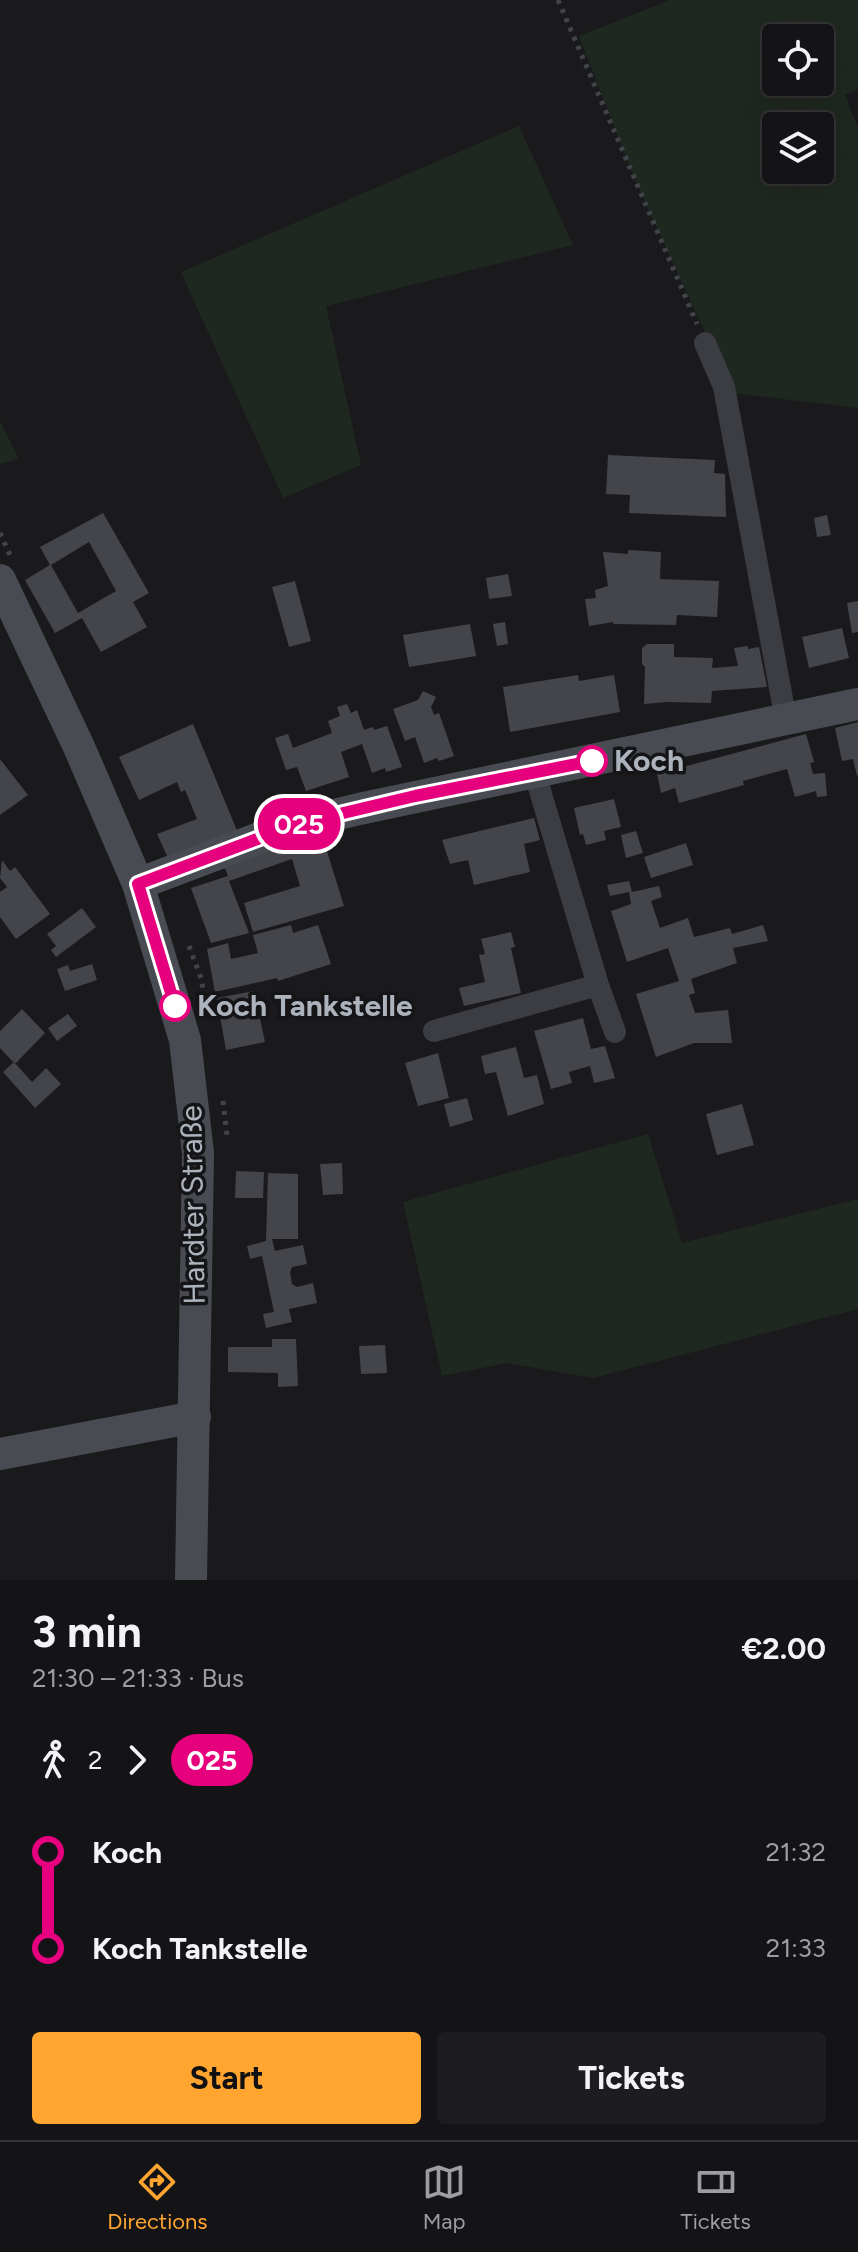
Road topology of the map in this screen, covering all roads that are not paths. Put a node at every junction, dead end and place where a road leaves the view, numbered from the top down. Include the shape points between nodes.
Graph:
1 (705, 343) road end
2 (0, 580) edge
3 (858, 704) edge
4 (786, 720) junction
5 (535, 774) junction
6 (138, 884) junction
7 (598, 985) junction
8 (434, 1031) dead end
9 (615, 1032) dead end
10 (195, 1417) junction
11 (0, 1454) edge
12 (191, 1580) edge

1 - 4 street via 724,387
2 - 6 main road, Hardter Straße
3 - 4 main road
4 - 5 main road
5 - 6 main road via 297,824
5 - 7 street
6 - 10 main road, Hardter Straße via 185,1040 198,1153
7 - 8 street
7 - 9 street
10 - 11 main road
10 - 12 main road, Hardter Straße

